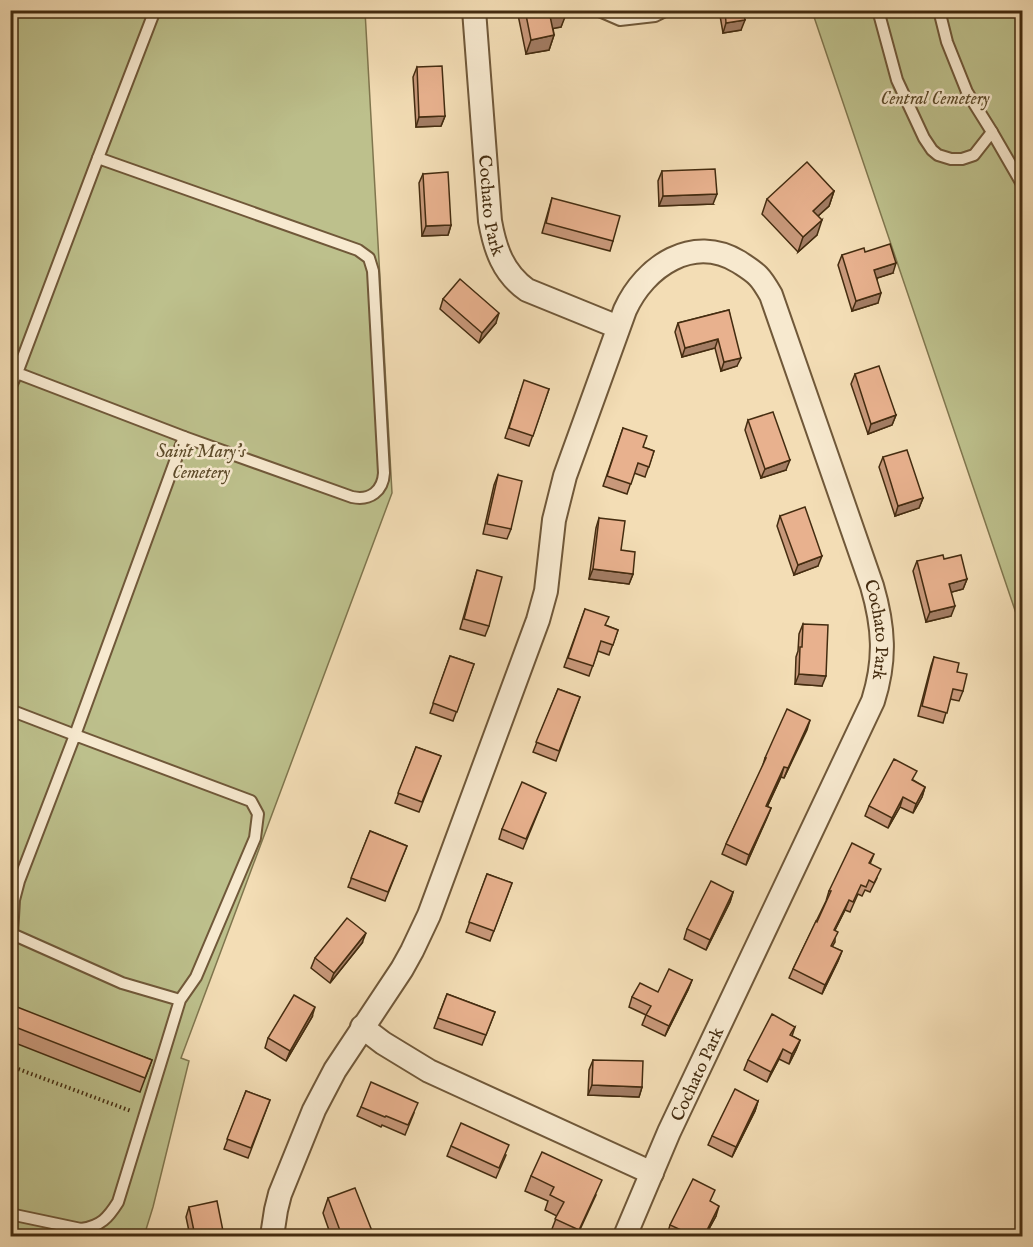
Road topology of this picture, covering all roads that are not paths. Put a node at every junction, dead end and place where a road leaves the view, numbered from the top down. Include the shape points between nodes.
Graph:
1 (155, 10) edge
2 (474, 10) edge
3 (597, 10) edge
4 (667, 10) edge
5 (878, 10) edge
6 (939, 10) edge
7 (992, 132) junction
8 (98, 158) junction
9 (1023, 184) edge
10 (618, 327) junction
11 (14, 372) edge
12 (10, 388) edge
13 (184, 437) junction
14 (10, 710) edge
15 (75, 735) junction
16 (11, 938) edge
17 (180, 1000) junction
18 (362, 1027) junction
19 (652, 1173) junction
20 (10, 1214) edge
21 (272, 1236) edge
22 (625, 1236) edge

1 - 8 lane
2 - 10 street, Cochato Park via 490,221 501,261 527,290
3 - 4 lane via 620,20 655,16
5 - 7 lane via 897,80 932,150 944,157 962,159 974,155
6 - 7 lane via 967,92
7 - 9 lane
8 - 11 lane
8 - 13 lane via 358,250 373,267 384,473 375,493 356,498
10 - 18 street, Cochato Park via 562,487 538,620 429,915 402,969
10 - 19 street, Cochato Park via 637,288 654,270 677,257 700,251 723,253 756,274 776,307 855,535 878,606 882,640 881,672 873,701
11 - 12 lane
11 - 13 lane
13 - 15 lane
14 - 15 lane
15 - 16 lane via 19,881
15 - 17 lane via 251,801 258,814 255,838 196,977
16 - 17 lane via 122,983
17 - 20 lane via 118,1202 109,1216 81,1229
18 - 19 street via 429,1071
18 - 21 street, Cochato Park via 314,1110 280,1194
19 - 22 street, Cochato Park

